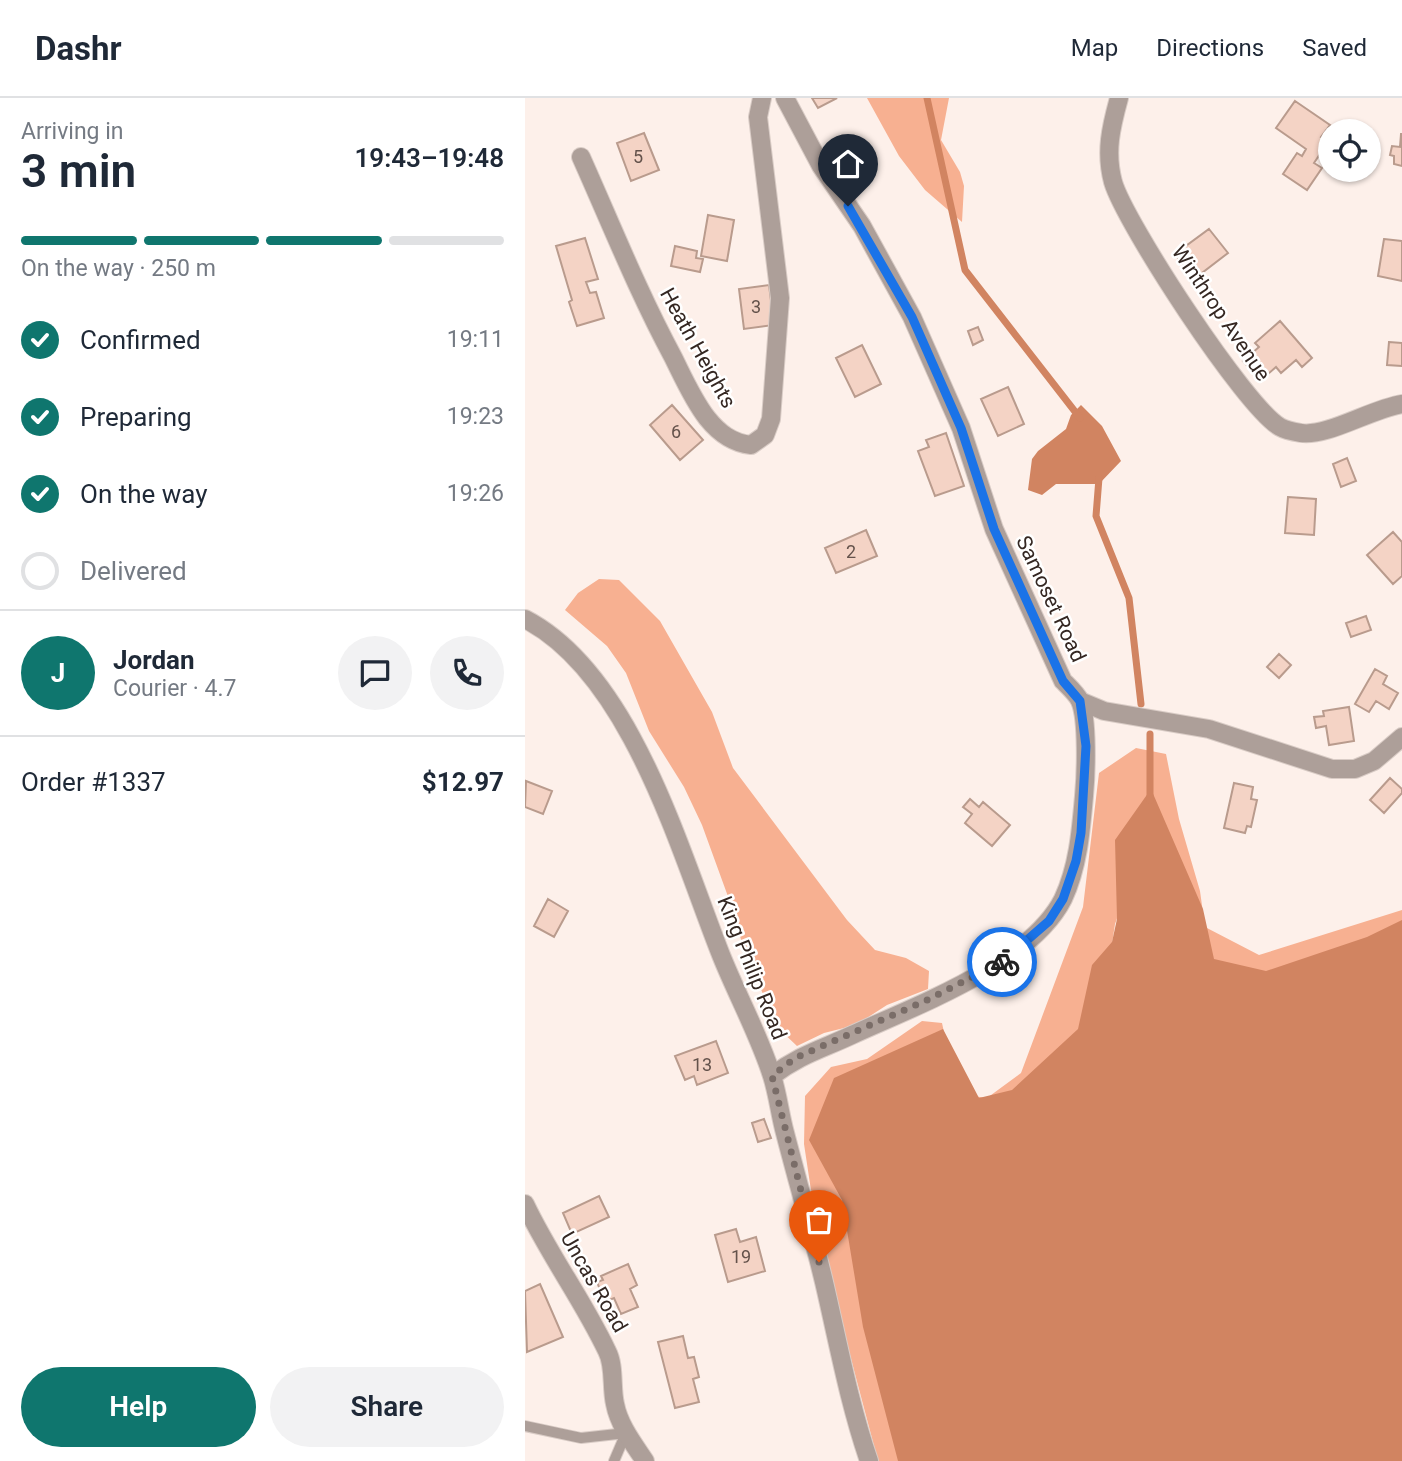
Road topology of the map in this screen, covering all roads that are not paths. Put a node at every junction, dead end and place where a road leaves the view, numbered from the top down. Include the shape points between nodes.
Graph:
1 (762, 98) edge
2 (785, 98) edge
3 (1119, 98) edge
4 (581, 156) dead end
5 (1402, 404) edge
6 (525, 619) edge
7 (1080, 701) junction
8 (1402, 737) edge
9 (772, 1076) junction
10 (525, 1205) edge
11 (525, 1426) edge
12 (626, 1433) junction
13 (614, 1461) edge
14 (645, 1461) edge
15 (869, 1461) edge

1 - 4 street, Heath Heights via 758,117 780,298 771,419 765,435 751,444 737,443 723,434 694,397
2 - 7 street, Samoset Road via 912,317 961,428 994,529 1063,681
3 - 5 street, Winthrop Avenue via 1108,142 1113,181 1126,214 1202,333 1257,405 1280,427 1319,433
6 - 9 street, King Philip Road via 565,646 612,703 646,767
7 - 8 street via 1104,711 1209,729 1332,769 1355,769 1374,761
7 - 9 street, Samoset Road via 1086,746 1081,833 1063,899 1049,921 997,965 795,1058
9 - 15 street, King Philip Road via 855,1421
10 - 12 street, Uncas Road via 609,1355 615,1405
11 - 12 lane via 580,1438
12 - 13 lane
12 - 14 street, Uncas Road

